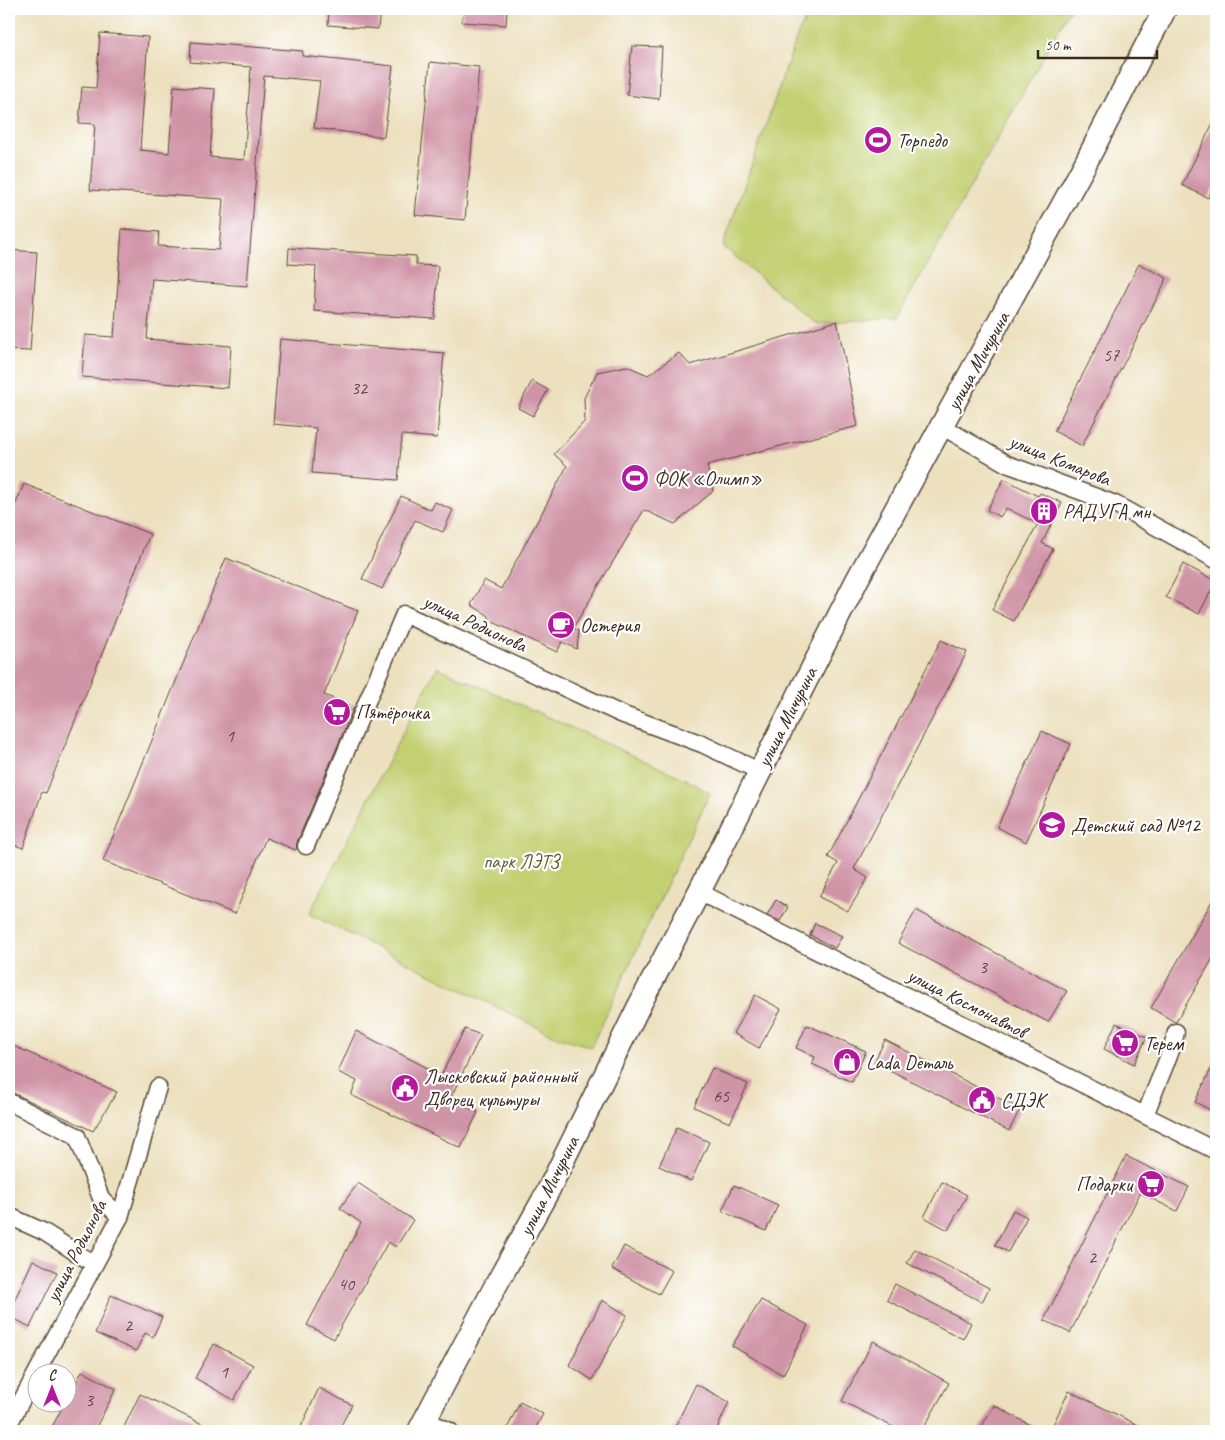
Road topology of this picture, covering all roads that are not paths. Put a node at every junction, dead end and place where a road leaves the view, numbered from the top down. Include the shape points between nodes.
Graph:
1 (1164, 9) edge
2 (943, 427) junction
3 (1216, 560) edge
4 (760, 771) junction
5 (306, 846) dead end
6 (699, 892) junction
7 (1176, 1032) dead end
8 (158, 1087) dead end
9 (9, 1102) edge
10 (1144, 1115) junction
11 (1216, 1151) edge
12 (9, 1216) edge
13 (120, 1217) junction
14 (94, 1264) junction
15 (9, 1424) edge
16 (422, 1425) edge
17 (450, 1431) edge

1 - 2 main road, улица Мичурина via 1084,166
2 - 3 street, улица Комарова via 1007,464 1115,504
2 - 4 main road, улица Мичурина via 857,580
4 - 5 street, улица Родионова via 702,744 621,714 404,614
4 - 6 main road, улица Мичурина
6 - 10 street, улица Космонавтов
6 - 16 main road, улица Мичурина via 638,1006 548,1191
7 - 10 street
8 - 13 street, улица Родионова
9 - 13 street via 77,1136 101,1198
10 - 11 street, улица Космонавтов
12 - 14 street via 44,1232
13 - 14 street, улица Родионова
14 - 15 street, улица Родионова
16 - 17 street

